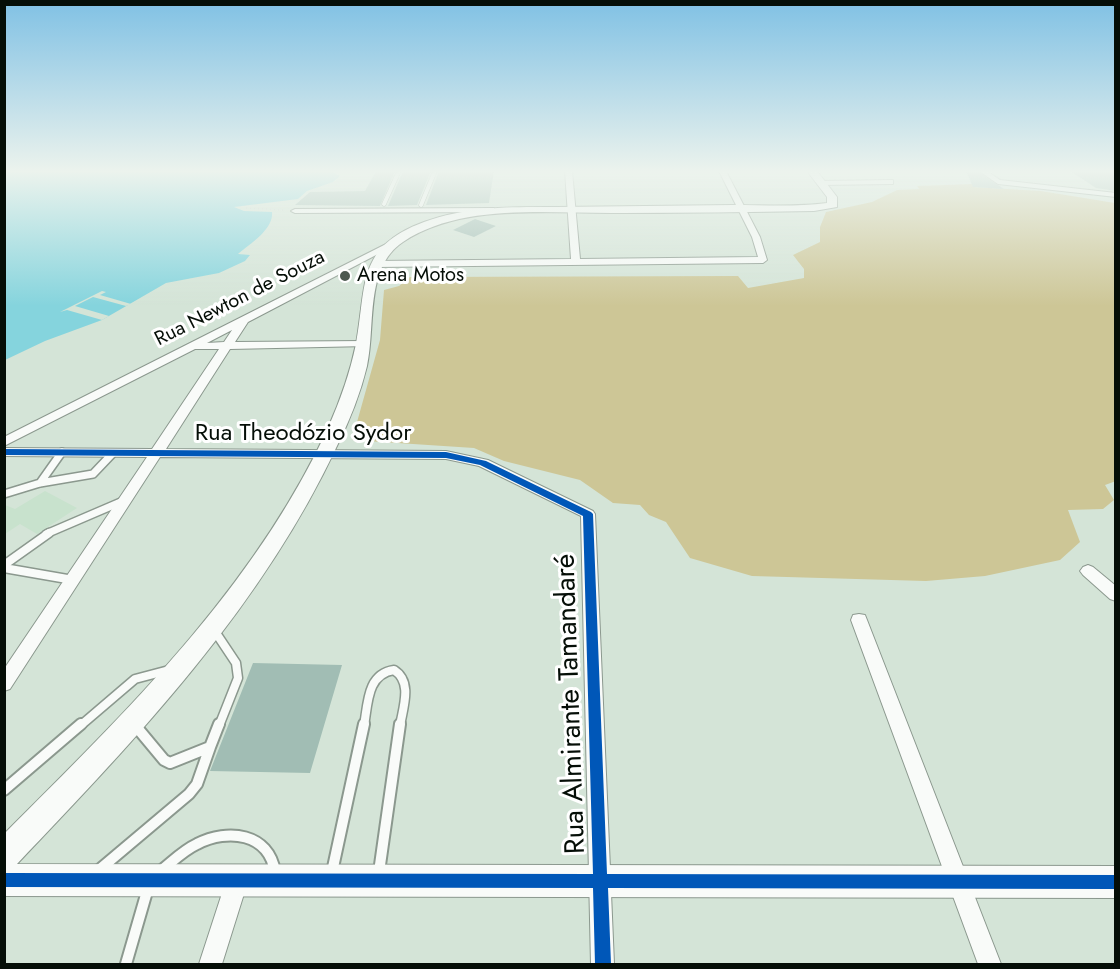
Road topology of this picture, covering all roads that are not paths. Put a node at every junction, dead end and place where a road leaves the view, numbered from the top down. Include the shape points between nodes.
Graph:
1 (463, 216) edge
2 (572, 216) edge
3 (746, 216) edge
4 (395, 243) junction
5 (576, 262) junction
6 (376, 264) junction
7 (245, 318) junction
8 (364, 344) junction
9 (191, 346) junction
10 (227, 346) junction
11 (4, 442) edge
12 (4, 452) edge
13 (62, 452) junction
14 (113, 453) junction
15 (157, 453) junction
16 (325, 454) junction
17 (40, 483) junction
18 (4, 494) edge
19 (126, 500) junction
20 (588, 514) joint
21 (4, 566) edge
22 (1088, 571) dead end
23 (73, 580) junction
24 (1116, 595) edge
25 (860, 620) dead end
26 (209, 634) junction
27 (180, 668) junction
28 (4, 684) edge
29 (133, 722) junction
30 (210, 747) junction
31 (4, 790) edge
32 (4, 856) edge
33 (4, 880) edge
34 (150, 880) junction
35 (237, 880) junction
36 (277, 880) junction
37 (87, 881) junction
38 (331, 881) junction
39 (378, 881) junction
40 (600, 881) junction
41 (959, 882) junction
42 (1116, 882) edge
43 (126, 964) edge
44 (210, 964) edge
45 (603, 964) edge
46 (990, 964) edge

1 - 4 main road, Rua Newton de Souza via 447,219
2 - 5 street
3 - 5 street via 763,260
4 - 6 main road
4 - 7 street, Rua Newton de Souza
5 - 6 street
6 - 8 main road
7 - 9 street, Rua Newton de Souza
7 - 10 street
8 - 10 street
8 - 16 main road via 348,400
9 - 10 street
9 - 11 street, Rua Newton de Souza
10 - 15 street
12 - 13 street, Rua Theodózio Sydor
13 - 14 street, Rua Theodózio Sydor
13 - 17 lane
14 - 15 street, Rua Theodózio Sydor
14 - 17 lane via 93,474
15 - 16 street, Rua Theodózio Sydor
15 - 19 street
16 - 20 street, Rua Theodózio Sydor via 460,457 483,463
16 - 26 main road via 277,538
17 - 18 lane
19 - 21 lane via 58,528
19 - 23 street
20 - 40 street, Rua Almirante Tamandaré
21 - 23 lane
22 - 24 street
23 - 28 street
25 - 41 street
26 - 27 main road
26 - 30 lane via 218,636 239,670
27 - 29 main road
27 - 31 lane via 135,679
29 - 30 lane via 170,763
29 - 32 main road
30 - 37 lane via 189,794
33 - 37 main road
34 - 35 main road
34 - 36 lane via 207,839 236,836 259,842 272,854
34 - 37 main road
34 - 43 lane
35 - 36 main road
35 - 44 street
36 - 38 main road
38 - 39 main road
38 - 39 lane via 373,682 382,672 394,670 406,682
39 - 40 main road
40 - 41 main road
40 - 45 street, Rua Almirante Tamandaré
41 - 42 main road
41 - 46 street

